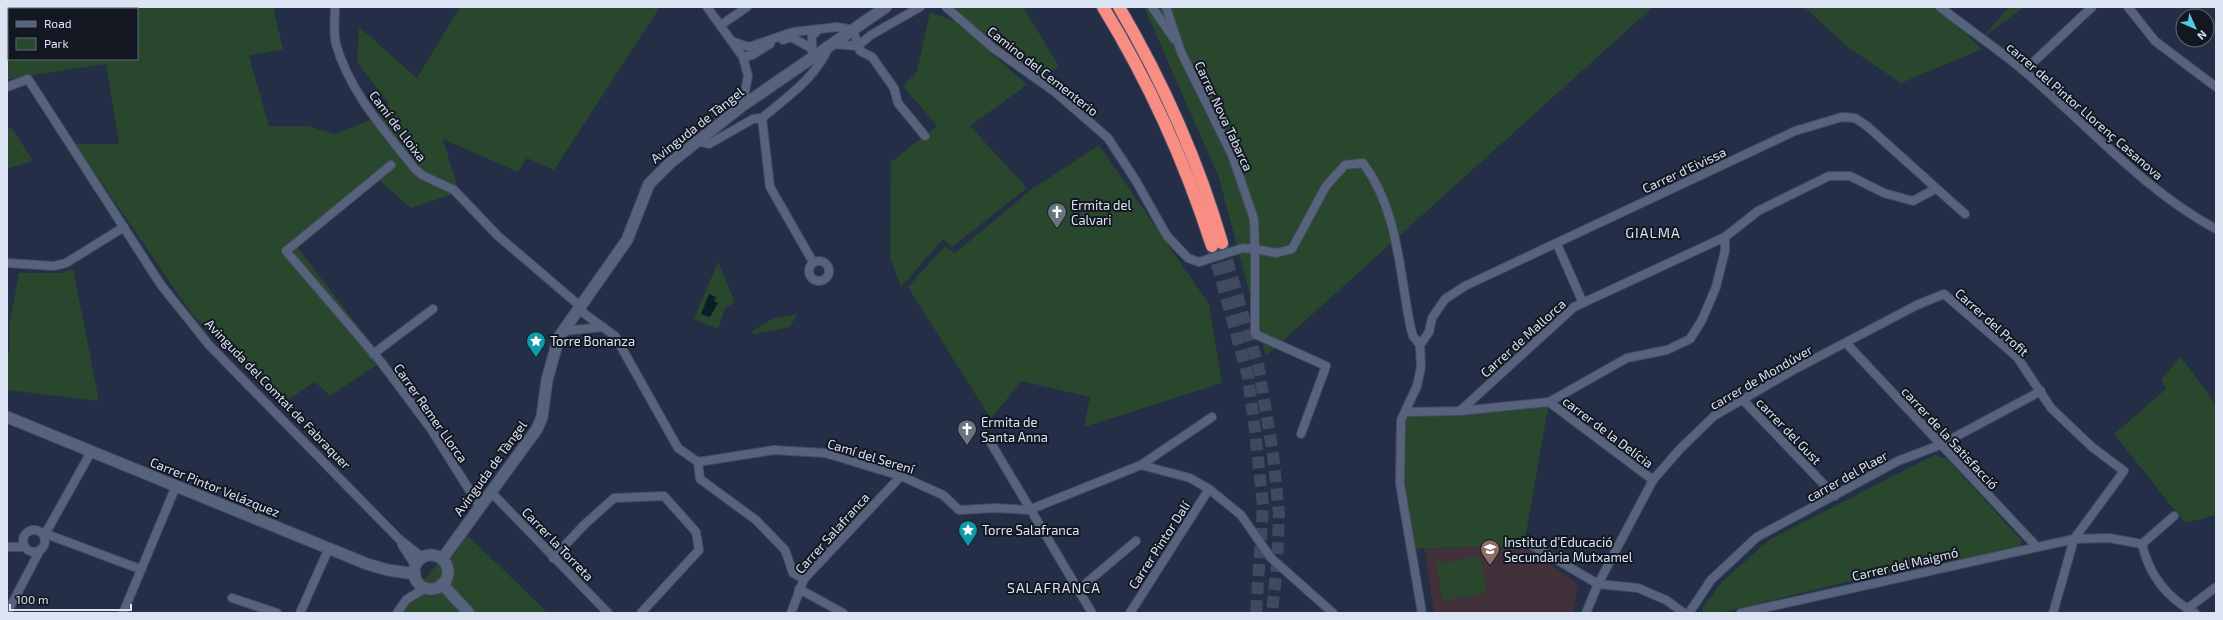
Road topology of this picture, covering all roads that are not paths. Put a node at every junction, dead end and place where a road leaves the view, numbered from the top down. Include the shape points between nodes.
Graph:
1 (335, 7) edge
2 (707, 7) edge
3 (747, 7) edge
4 (886, 7) edge
5 (920, 7) edge
6 (946, 7) edge
7 (1103, 7) edge
8 (1119, 7) edge
9 (1152, 7) edge
10 (1166, 7) edge
11 (1940, 7) edge
12 (2092, 7) edge
13 (2128, 7) edge
14 (721, 25) junction
15 (819, 29) junction
16 (853, 30) junction
17 (734, 42) junction
18 (831, 45) junction
19 (859, 48) junction
20 (1180, 48) junction
21 (812, 52) junction
22 (743, 57) junction
23 (2024, 71) junction
24 (7, 87) edge
25 (2216, 87) edge
26 (742, 106) junction
27 (762, 118) junction
28 (925, 136) dead end
29 (698, 141) junction
30 (391, 164) dead end
31 (1935, 189) junction
32 (1965, 214) dead end
33 (124, 226) junction
34 (2216, 229) edge
35 (1725, 237) junction
36 (1557, 244) junction
37 (1255, 249) junction
38 (813, 262) dead end
39 (7, 263) edge
40 (1944, 294) joint
41 (1583, 303) junction
42 (579, 308) junction
43 (433, 309) dead end
44 (603, 327) junction
45 (563, 331) junction
46 (1847, 344) junction
47 (1420, 345) junction
48 (374, 354) junction
49 (2041, 391) junction
50 (1743, 400) junction
51 (1549, 402) junction
52 (1460, 411) junction
53 (1406, 412) junction
54 (7, 417) edge
55 (1212, 417) dead end
56 (1301, 434) dead end
57 (988, 438) dead end
58 (1940, 445) junction
59 (91, 452) junction
60 (698, 462) junction
61 (1141, 465) junction
62 (901, 476) junction
63 (1653, 480) junction
64 (176, 486) junction
65 (1209, 489) junction
66 (491, 492) junction
67 (1835, 496) junction
68 (480, 507) junction
69 (1029, 510) junction
70 (2174, 516) dead end
71 (45, 535) junction
72 (2074, 539) junction
73 (1136, 541) dead end
74 (1528, 543) dead end
75 (2142, 544) junction
76 (25, 546) junction
77 (7, 547) edge
78 (2037, 547) junction
79 (329, 548) junction
80 (40, 550) junction
81 (553, 558) junction
82 (442, 559) junction
83 (418, 566) junction
84 (140, 569) junction
85 (804, 579) junction
86 (442, 584) junction
87 (1598, 584) junction
88 (2216, 587) edge
89 (425, 588) junction
90 (799, 589) junction
91 (1078, 590) junction
92 (232, 598) dead end
93 (2191, 611) edge
94 (400, 612) edge
95 (7, 613) edge
96 (124, 613) edge
97 (277, 613) edge
98 (300, 613) edge
99 (469, 613) edge
100 (608, 613) edge
101 (641, 613) edge
102 (791, 613) edge
103 (843, 613) edge
104 (1092, 613) edge
105 (1130, 613) edge
106 (1333, 613) edge
107 (1422, 613) edge
108 (1586, 613) edge
109 (1684, 613) edge
110 (1689, 613) edge
111 (1741, 613) edge
112 (2052, 613) edge

1 - 42 street, Camí de Lloixa via 336,43 349,78 375,118 415,169 454,190 498,236
2 - 14 street
3 - 14 street
4 - 16 main road, Avinguda de Tàngel
5 - 19 street via 871,35
6 - 37 street, Camino del Cementerio via 993,48 1055,92 1108,138 1167,236 1188,258 1199,262 1243,248
7 - 8 highway via 1124,42 1166,127 1217,245 1211,206 1173,108
9 - 20 street
10 - 20 street, Carrer Nova Tabarca
11 - 23 street, carrer del Pintor Llorenç Casanova
12 - 23 street
13 - 25 street via 2155,41
14 - 17 street
15 - 16 street via 836,27
15 - 17 street via 777,36 748,47
15 - 21 street via 812,36
16 - 18 main road, Avinguda de Tàngel
16 - 19 street
17 - 22 street
18 - 19 street
18 - 21 main road, Avinguda de Tàngel
18 - 27 street via 824,60 810,78
19 - 28 street via 872,57 894,88 898,103
20 - 37 street, Carrer Nova Tabarca via 1232,156 1254,219
21 - 22 street via 791,37
21 - 26 main road, Avinguda de Tàngel
22 - 26 street via 748,76
23 - 34 street, carrer del Pintor Llorenç Casanova via 2130,169 2201,221
24 - 33 street, Avinguda del Comtat de Fabraquer via 28,79
26 - 29 main road, Avinguda de Tàngel
27 - 29 street via 753,119 709,144
27 - 38 street via 770,187
29 - 42 main road, Avinguda de Tàngel via 658,173 649,184 627,240
30 - 48 street, Carrer Remer Llorca via 286,251
31 - 32 street, Carrer d'Eivissa
31 - 35 street, Carrer de Mallorca via 1913,201 1884,193 1850,176 1829,176 1758,211
31 - 36 street, Carrer d'Eivissa via 1867,126 1855,118 1842,117 1795,131
33 - 39 street via 66,263 54,266
33 - 83 street, Avinguda del Comtat de Fabraquer via 161,285 209,345 399,539
35 - 41 street, Carrer de Mallorca
35 - 51 street via 1725,251 1716,287 1702,320 1690,339 1667,350 1628,358
36 - 41 street
36 - 47 street, Carrer d'Eivissa via 1465,286 1445,299 1432,318 1429,332
37 - 47 street via 1276,253 1292,249 1326,186 1345,164 1363,162 1374,177 1385,202 1400,255 1411,329
37 - 56 street, Carrer Nova Tabarca via 1255,334 1326,366
40 - 46 street, carrer de Mondúver via 1917,305
40 - 49 street, Carrer del Profit via 2017,357
41 - 52 street, Carrer de Mallorca via 1574,307
42 - 44 street
42 - 45 main road, Avinguda de Tàngel
43 - 48 street
44 - 45 street
44 - 60 street via 615,336 678,448
45 - 66 main road, Avinguda de Tàngel via 555,346 542,417 537,429
46 - 50 street, carrer de Mondúver via 1795,369
46 - 58 street, carrer de la Satisfacció
47 - 53 street via 1419,377
48 - 68 street, Carrer Remer Llorca via 431,429
49 - 58 street, carrer del Plaer
49 - 72 street, Carrer del Profit via 2051,408 2092,447 2124,471
50 - 63 street, carrer de Mondúver via 1714,416
50 - 67 street, carrer del Gust
51 - 52 street
51 - 63 street, carrer de la Delícia
52 - 53 street
53 - 107 street via 1401,420 1400,484
54 - 59 main road, Carrer Pintor Velázquez
55 - 61 street
57 - 69 street via 1009,470
58 - 67 street, carrer del Plaer via 1898,461
58 - 78 street, carrer de la Satisfacció
59 - 64 main road, Carrer Pintor Velázquez
59 - 71 street
60 - 62 street, Camí del Serení via 774,450 825,453
60 - 85 street via 700,479 756,520 785,550 793,573
61 - 65 street via 1190,478
61 - 69 street
62 - 69 street, Camí del Serení via 943,495 959,510
62 - 85 street, Carrer Salafranca
63 - 87 street, carrer de Mondúver
64 - 79 main road, Carrer Pintor Velázquez
64 - 84 street
65 - 105 street, Carrer Pintor Dalí
65 - 106 street via 1241,515 1271,558
66 - 68 main road, Avinguda de Tàngel
66 - 81 street, Carrer la Torreta
67 - 110 street, carrer del Plaer via 1757,537 1711,580
68 - 82 main road, Avinguda de Tàngel
69 - 91 street
70 - 75 street
71 - 76 street via 39,530 29,531 24,538
71 - 80 street via 44,546
71 - 84 street
72 - 75 street, Carrer del Maigmó via 2109,538
72 - 78 street, Carrer del Maigmó
72 - 112 street
73 - 91 street
74 - 87 street
75 - 93 street via 2152,574 2166,592
76 - 77 street
76 - 80 street via 33,551
78 - 111 street, Carrer del Maigmó
79 - 83 main road, Carrer Pintor Velázquez via 388,570
79 - 98 street
80 - 95 street
81 - 100 street, Carrer la Torreta
81 - 101 street via 614,498 664,496 696,532 699,550
82 - 83 main road via 433,555
82 - 86 main road via 448,573
83 - 89 main road via 416,580
84 - 96 street
85 - 90 street, Carrer Salafranca
86 - 89 main road via 434,588
86 - 99 main road
87 - 108 street, carrer de Mondúver
87 - 109 street via 1638,588 1666,600
88 - 93 street
89 - 94 street via 406,600
90 - 102 street, Carrer Salafranca
90 - 103 street
91 - 104 street
92 - 97 street

